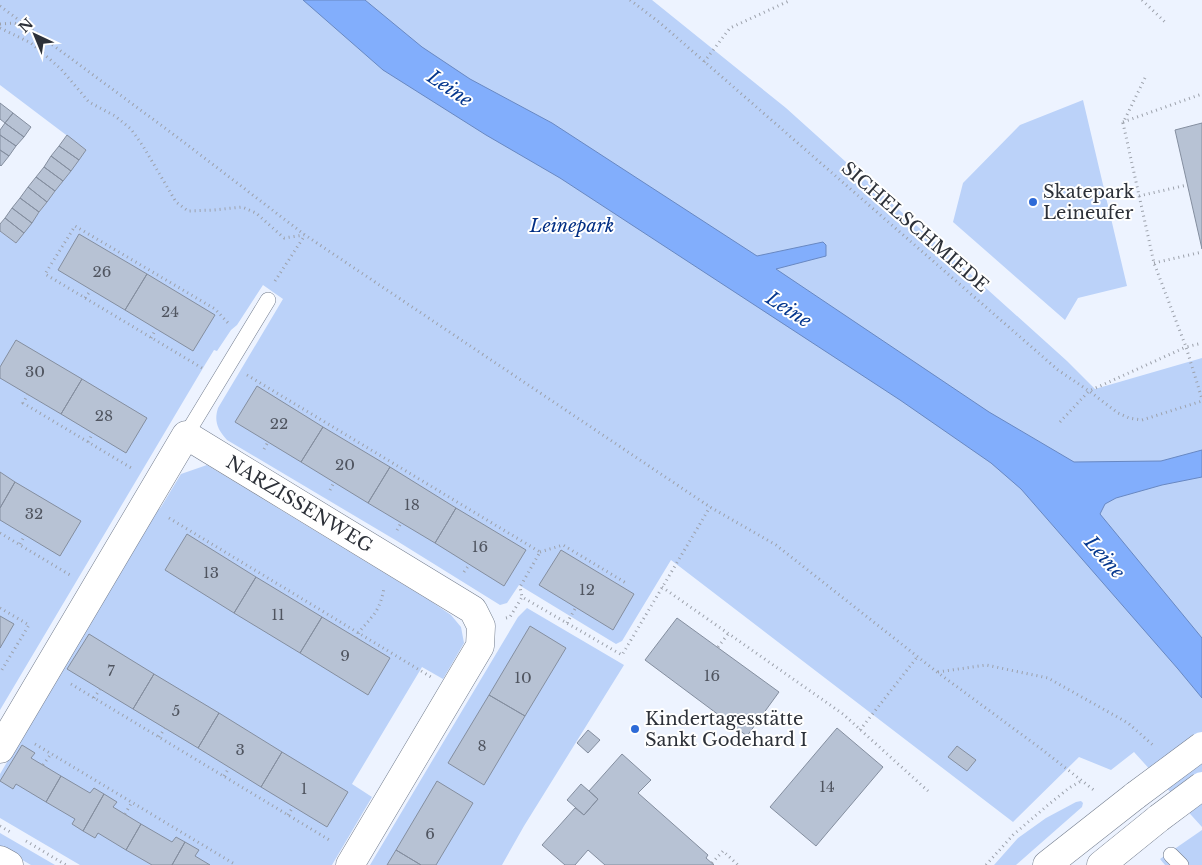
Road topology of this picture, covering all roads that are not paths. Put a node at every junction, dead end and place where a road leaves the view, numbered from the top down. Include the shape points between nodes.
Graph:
1 (268, 300) road end
2 (186, 435) junction
3 (6, 739) edge
4 (1202, 746) edge
5 (1202, 786) edge
6 (0, 860) edge
7 (353, 860) edge
8 (9, 865) edge
9 (1047, 865) edge
10 (1101, 865) edge

1 - 2 lane
2 - 3 street
2 - 7 street, NARZISSENWEG via 473,610 482,626 480,646
4 - 9 street, bridge
5 - 10 street, bridge
6 - 8 street

